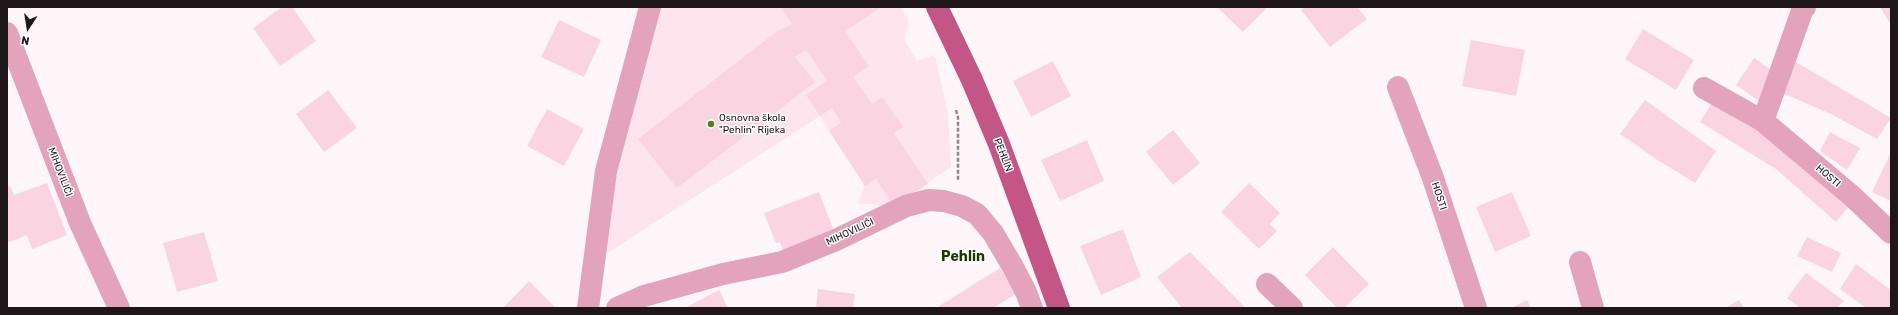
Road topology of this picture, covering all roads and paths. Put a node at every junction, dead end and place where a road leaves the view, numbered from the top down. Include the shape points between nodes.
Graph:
1 (650, 7) edge
2 (937, 7) edge
3 (1805, 7) edge
4 (7, 33) edge
5 (1398, 87) dead end
6 (1704, 88) dead end
7 (954, 103) dead end
8 (1763, 121) junction
9 (957, 205) junction
10 (1891, 233) edge
11 (1580, 262) dead end
12 (1267, 284) dead end
13 (119, 308) edge
14 (588, 308) edge
15 (617, 308) edge
16 (1032, 308) edge
17 (1059, 308) edge
18 (1292, 308) edge
19 (1476, 308) edge
20 (1593, 308) edge

1 - 14 street via 606,171
2 - 17 main road, PEHLIN via 999,144
3 - 8 street
4 - 13 street, MIHOVILIĆI via 77,216
5 - 19 street, HOSTI via 1433,178
6 - 8 street, HOSTI
7 - 9 path via 958,117
8 - 10 street, HOSTI via 1852,196
9 - 15 street, MIHOVILIĆI via 929,200 906,206 836,240 782,262 644,296
9 - 16 street, MIHOVILIĆI via 977,214 993,233 1026,292
11 - 20 street
12 - 18 street

